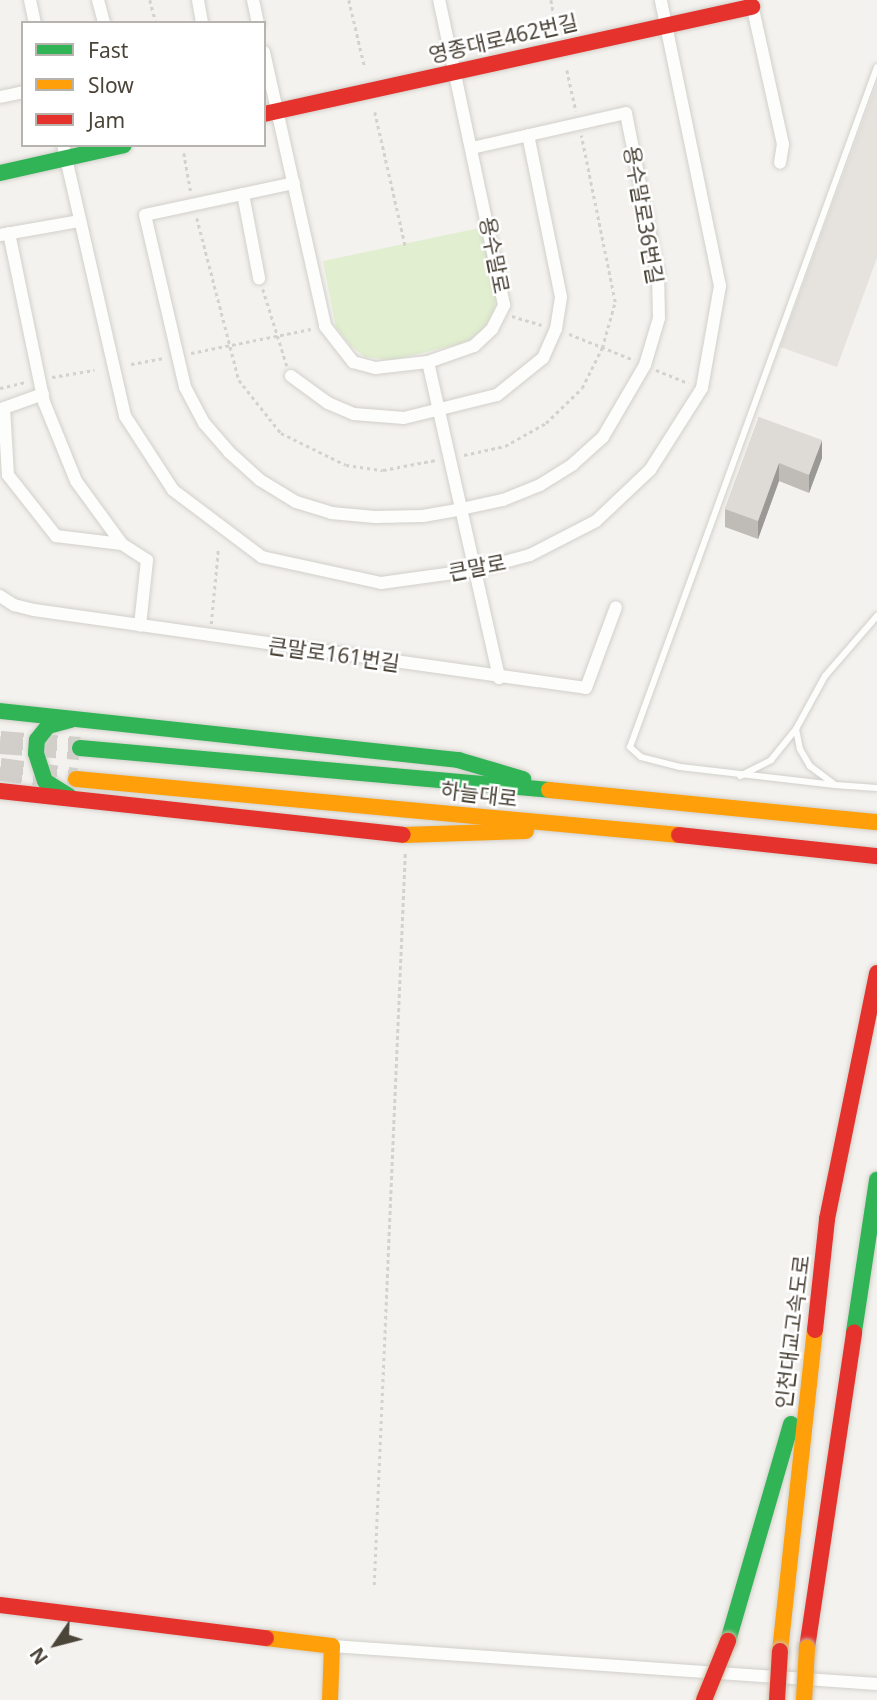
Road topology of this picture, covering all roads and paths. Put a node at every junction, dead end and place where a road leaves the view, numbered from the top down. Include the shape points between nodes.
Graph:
1 (30, 0) edge
2 (99, 0) edge
3 (150, 0) edge
4 (198, 0) edge
5 (253, 0) edge
6 (349, 0) edge
7 (439, 0) edge
8 (551, 0) edge
9 (661, 0) edge
10 (752, 3) edge
11 (35, 21) edge
12 (104, 21) edge
13 (155, 21) edge
14 (202, 21) edge
15 (258, 21) edge
16 (667, 23) junction
17 (557, 32) dead end
18 (877, 67) edge
19 (365, 68) dead end
20 (266, 69) edge
21 (455, 70) junction
22 (567, 70) dead end
23 (21, 92) edge
24 (0, 97) edge
25 (271, 112) edge
26 (375, 112) dead end
27 (579, 124) junction
28 (528, 135) junction
29 (107, 147) edge
30 (472, 148) junction
31 (64, 152) edge
32 (184, 153) dead end
33 (780, 163) dead end
34 (0, 173) edge
35 (294, 183) junction
36 (243, 194) junction
37 (194, 204) junction
38 (79, 222) junction
39 (4, 234) edge
40 (406, 248) dead end
41 (259, 278) joint
42 (500, 312) junction
43 (325, 327) junction
44 (556, 329) junction
45 (278, 337) junction
46 (228, 346) junction
47 (602, 348) junction
48 (175, 356) junction
49 (428, 362) junction
50 (131, 364) dead end
51 (645, 365) junction
52 (290, 376) joint
53 (702, 388) junction
54 (43, 394) junction
55 (440, 411) junction
56 (450, 458) junction
57 (461, 509) junction
58 (122, 544) junction
59 (218, 550) dead end
60 (475, 570) junction
61 (0, 596) edge
62 (616, 607) dead end
63 (877, 616) edge
64 (140, 626) junction
65 (210, 636) junction
66 (499, 678) junction
67 (0, 711) edge
68 (77, 718) junction
69 (796, 729) junction
70 (80, 748) tunnel mouth
71 (739, 777) junction
72 (76, 779) tunnel mouth
73 (835, 785) junction
74 (877, 788) edge
75 (0, 791) edge
76 (583, 796) junction
77 (77, 800) junction
78 (877, 822) edge
79 (578, 828) junction
80 (405, 854) dead end
81 (877, 856) edge
82 (877, 973) edge
83 (877, 1180) edge
84 (810, 1357) junction
85 (374, 1585) dead end
86 (0, 1605) edge
87 (332, 1646) junction
88 (877, 1684) edge
89 (330, 1700) edge
90 (705, 1700) edge
91 (777, 1700) edge
92 (804, 1700) edge

1 - 11 street
2 - 12 street
3 - 13 path
4 - 14 street
5 - 15 street
6 - 19 path
7 - 21 street, 용수말로
8 - 17 path
9 - 16 street, 큰말로
10 - 16 main road, 영종대로462번길
10 - 33 street via 783,144
16 - 21 main road, 영종대로462번길
16 - 53 street, 큰말로 via 720,286
18 - 71 lane via 630,747 641,757
20 - 25 street, 용수말로
21 - 25 main road, 영종대로462번길
21 - 30 street, 용수말로
22 - 27 path
23 - 24 street
25 - 35 street, 용수말로
26 - 40 path
27 - 28 street, 용수말로36번길
27 - 47 path via 615,302
27 - 51 street, 용수말로36번길 via 626,113 658,275 659,318
28 - 30 street, 용수말로36번길
28 - 44 street via 558,267 561,297
29 - 31 main road
30 - 42 street, 용수말로 via 503,285
31 - 34 main road
31 - 38 street, 큰말로
32 - 37 path
35 - 36 street, 용수말로36번길
35 - 43 street, 용수말로
36 - 37 street, 용수말로36번길
36 - 41 street
37 - 46 path
37 - 48 street, 용수말로36번길 via 145,215
38 - 39 street
38 - 60 street, 큰말로 via 125,416 173,490 262,557 381,583
39 - 54 street
41 - 45 path
42 - 44 path
42 - 49 street, 용수말로 via 492,329 474,346
43 - 45 path
43 - 49 street, 용수말로 via 353,362 375,368
44 - 47 path
44 - 55 street via 543,358 521,380 497,395
45 - 46 path
45 - 52 path
46 - 48 path
46 - 56 path via 239,380 259,410 281,433 313,452 346,465 383,470
47 - 51 path
47 - 56 path via 582,388 546,423 505,446
48 - 50 path
48 - 57 street, 용수말로36번길 via 204,423 260,480 296,502 331,513 375,517
49 - 55 street
51 - 53 path
51 - 57 street, 용수말로36번길 via 603,437 573,464 503,500
52 - 55 street via 328,403 354,414 404,418
53 - 60 street, 큰말로 via 650,470 596,521 530,555
54 - 58 street via 76,481
54 - 58 street via 4,408 8,475 56,536
55 - 56 street
56 - 57 street
57 - 60 street
58 - 64 street via 147,560
59 - 65 path
60 - 66 street
61 - 64 street, 큰말로161번길 via 34,610
62 - 66 street, 큰말로161번길 via 586,688
63 - 69 lane via 825,676
64 - 65 street, 큰말로161번길
65 - 66 street, 큰말로161번길
67 - 68 main road
68 - 76 main road via 458,760
68 - 77 main road via 48,726 37,740 36,753 45,780
69 - 71 lane via 771,760
69 - 73 lane via 810,766
70 - 76 main road, 하늘대로 via 245,760
71 - 73 lane
72 - 79 main road, 하늘대로 via 451,811
73 - 74 lane
75 - 77 main road
76 - 78 main road, 하늘대로
77 - 79 main road via 402,835
79 - 81 main road, 하늘대로
80 - 85 path
82 - 84 main road, 인천대교고속도로 via 827,1219
83 - 92 main road, bridge via 807,1648
84 - 90 main road, bridge via 728,1641
84 - 91 main road, 인천대교고속도로, bridge
86 - 87 main road
87 - 88 street
87 - 89 main road

